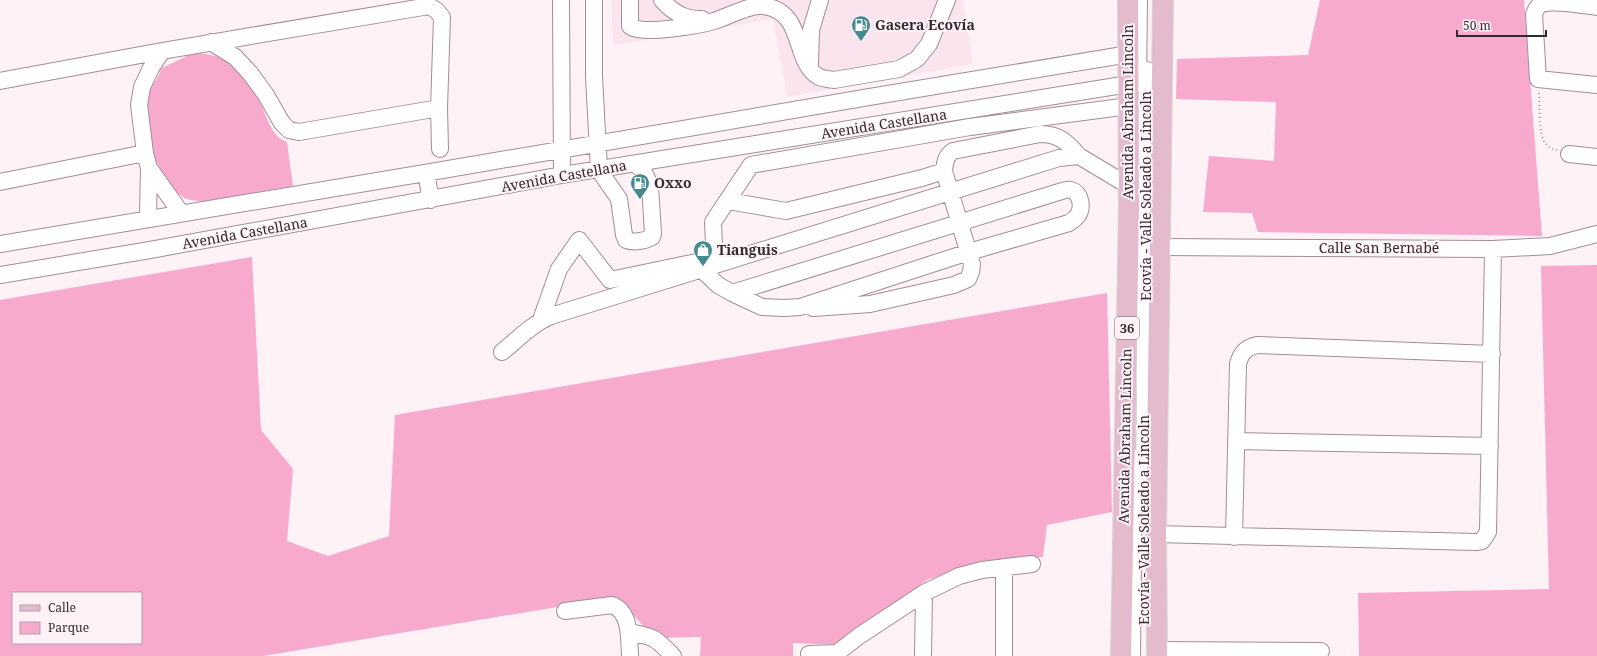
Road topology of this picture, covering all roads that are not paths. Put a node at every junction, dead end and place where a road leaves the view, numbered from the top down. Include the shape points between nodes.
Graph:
1 (561, 0) edge
2 (594, 0) edge
3 (630, 0) edge
4 (662, 0) edge
5 (820, 0) edge
6 (940, 0) edge
7 (947, 0) edge
8 (1128, 0) edge
9 (1139, 0) edge
10 (1146, 0) edge
11 (1163, 0) edge
12 (1597, 7) edge
13 (211, 42) junction
14 (162, 51) junction
15 (1129, 54) junction
16 (810, 61) junction
17 (0, 81) edge
18 (1129, 84) junction
19 (1597, 85) edge
20 (439, 108) junction
21 (1141, 115) junction
22 (597, 144) junction
23 (440, 148) dead end
24 (563, 148) junction
25 (1569, 154) road end
26 (1079, 156) junction
27 (1597, 157) edge
28 (147, 160) junction
29 (636, 164) junction
30 (599, 170) junction
31 (944, 170) junction
32 (426, 173) junction
33 (562, 175) junction
34 (0, 182) edge
35 (1129, 186) junction
36 (950, 192) junction
37 (431, 200) junction
38 (728, 201) junction
39 (181, 213) junction
40 (148, 217) junction
41 (960, 223) junction
42 (1597, 234) edge
43 (0, 244) edge
44 (1160, 247) junction
45 (1493, 249) junction
46 (969, 252) junction
47 (702, 270) junction
48 (0, 275) edge
49 (732, 294) junction
50 (800, 307) junction
51 (541, 320) junction
52 (502, 352) dead end
53 (1492, 354) junction
54 (1236, 441) junction
55 (1490, 446) junction
56 (1156, 534) junction
57 (1234, 537) junction
58 (1032, 564) dead end
59 (1004, 567) junction
60 (924, 593) junction
61 (565, 611) dead end
62 (628, 632) junction
63 (1321, 651) dead end
64 (809, 654) dead end
65 (837, 654) edge
66 (1152, 654) edge
67 (630, 656) edge
68 (673, 656) edge
69 (923, 656) edge
70 (1004, 656) edge
71 (1121, 656) edge
72 (1132, 656) edge

1 - 24 street
2 - 22 street
3 - 16 street via 630,26 635,29 669,29 712,21 752,8 772,8 791,23 803,57
4 - 16 street via 668,8 678,14 700,19 751,1 763,0 778,4 799,24
5 - 16 street via 811,30
6 - 16 street via 924,40 910,57 895,63 836,73 828,73
7 - 16 street via 930,44 917,59 904,67 834,80 819,76
8 - 15 main road, Avenida Abraham Lincoln / 36
9 - 21 street
10 - 21 street, Ecovía - Valle Soleado a Lincoln
11 - 21 main road, 36
12 - 19 street via 1549,2 1541,4 1534,14 1538,79
13 - 14 street
13 - 20 street via 235,57 250,73 288,130 299,132
13 - 20 street via 433,7 442,17
14 - 17 street
14 - 28 street via 142,87 139,106
15 - 18 main road, Avenida Abraham Lincoln / 36
15 - 22 street, Avenida Castellana via 886,93
18 - 21 main road, Avenida Abraham Lincoln / 36
18 - 29 street, Avenida Castellana
20 - 23 street
21 - 35 main road, Avenida Abraham Lincoln / 36
21 - 38 street via 970,127 751,165
21 - 44 main road, 36
21 - 66 street, Ecovía - Valle Soleado a Lincoln
21 - 72 street
22 - 24 street, Avenida Castellana
22 - 30 street
24 - 32 street, Avenida Castellana
24 - 33 street
25 - 27 street
26 - 31 street via 1060,138 1051,134 1040,134 953,151 945,160
26 - 35 street
26 - 36 street via 1059,158
28 - 34 street
28 - 39 street
28 - 40 street
29 - 30 street, Avenida Castellana
29 - 30 street via 650,185 653,234 648,239 630,242 624,235 619,199
30 - 33 street, Avenida Castellana
31 - 36 street
31 - 38 street via 922,178 786,211
32 - 37 street
32 - 39 street, Avenida Castellana
33 - 37 street, Avenida Castellana
35 - 71 main road, Avenida Abraham Lincoln / 36
36 - 41 street
36 - 47 street
37 - 48 street, Avenida Castellana
38 - 51 street via 713,222 714,245 711,259 610,280 579,240 559,269
39 - 40 street, Avenida Castellana
40 - 43 street, Avenida Castellana
41 - 46 street
41 - 46 street via 1070,189 1076,192 1080,200 1078,216 1069,223
41 - 49 street
42 - 45 street, Calle San Bernabé via 1550,246
44 - 45 street, Calle San Bernabé
44 - 56 main road, 36
45 - 53 street
46 - 50 street
46 - 50 street via 971,272 968,278 954,285 870,304
47 - 49 street
47 - 51 street
49 - 50 street via 762,307
51 - 52 street
53 - 54 street via 1257,345 1249,347 1243,352 1238,364
53 - 55 street
54 - 55 street
54 - 57 street
55 - 57 street via 1488,532 1482,541
56 - 57 street
56 - 66 main road, 36
58 - 59 street
59 - 60 street via 959,576
59 - 70 street
60 - 65 street via 859,636
60 - 69 street
61 - 62 street via 612,604 620,607
62 - 67 street
62 - 68 street via 658,640
63 - 66 street
64 - 65 street

